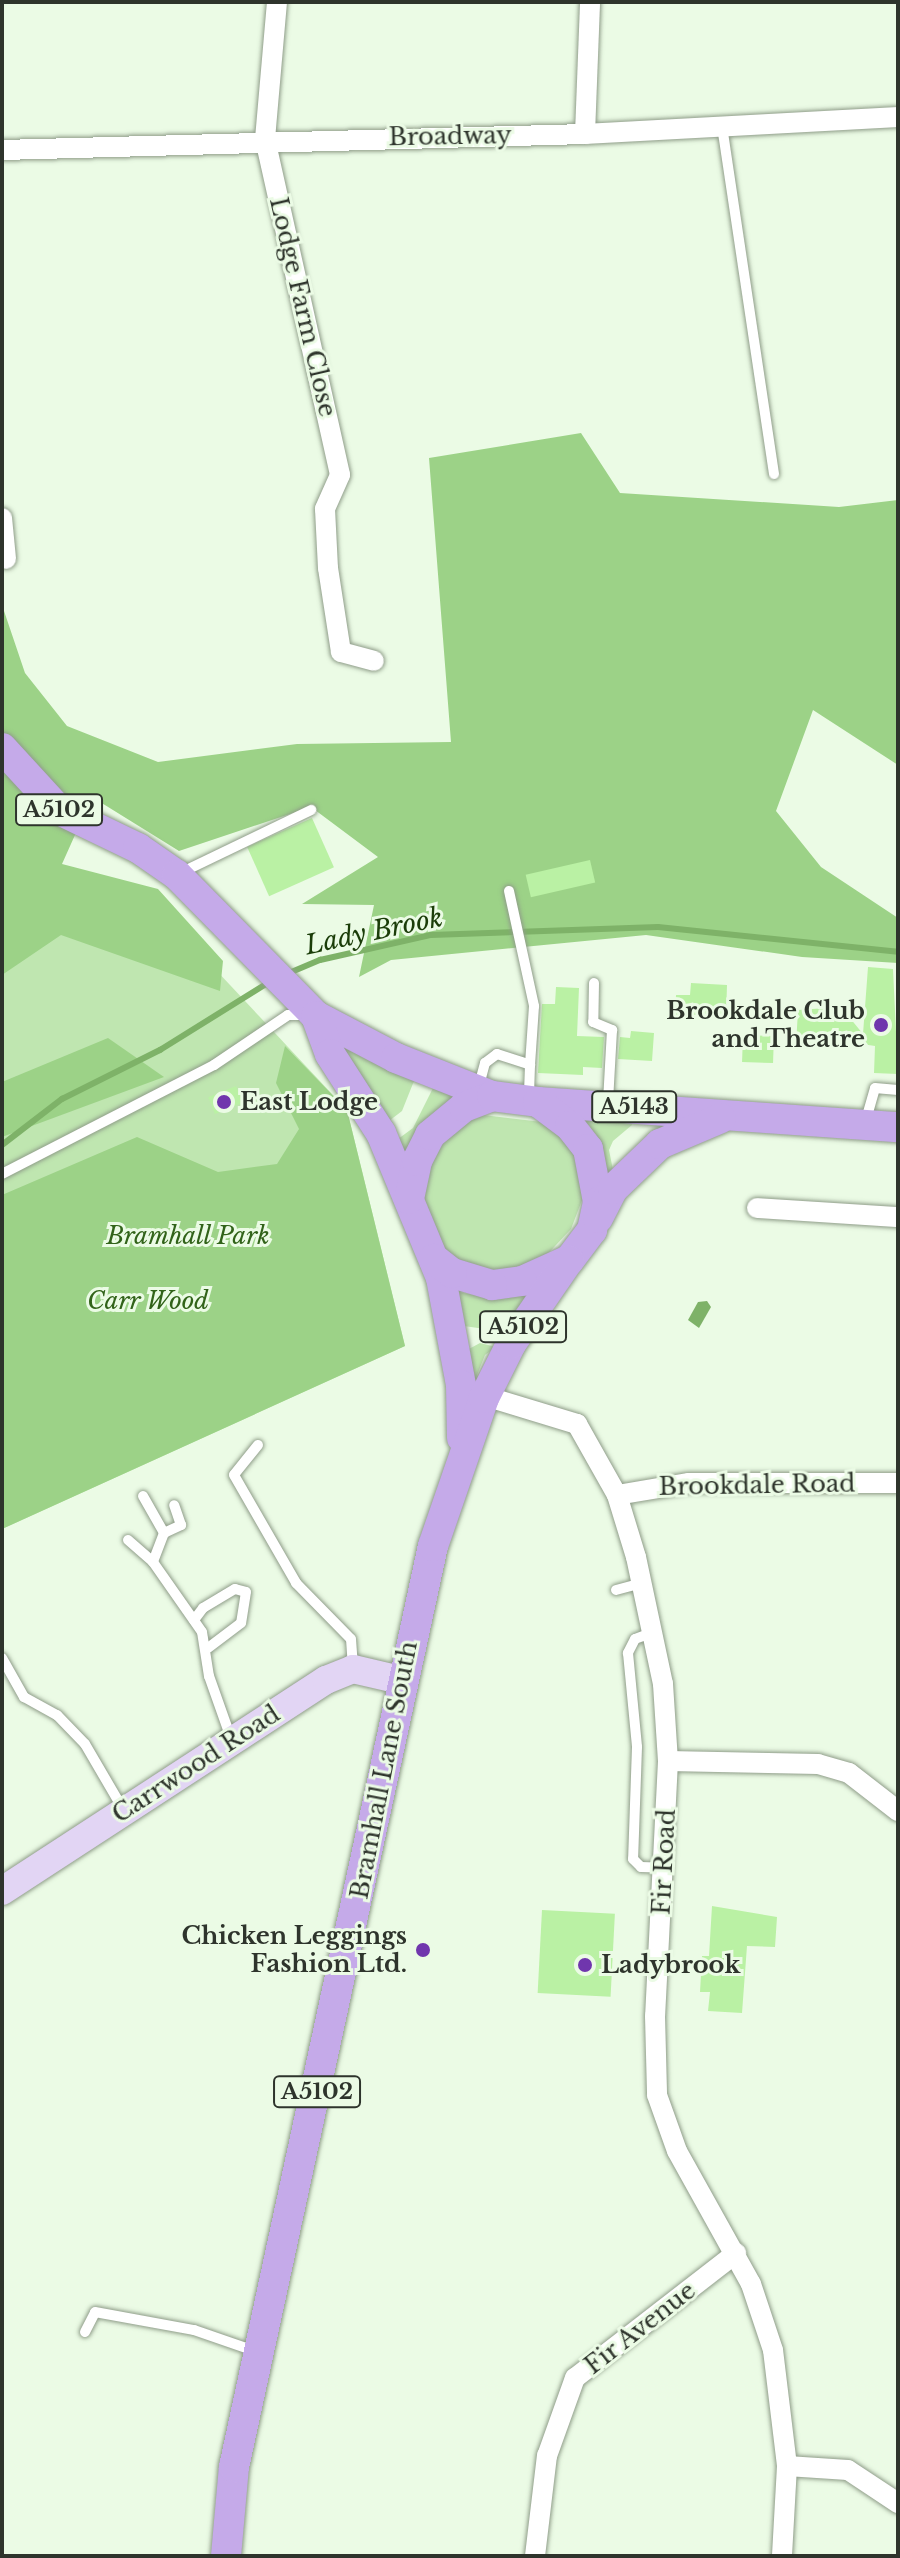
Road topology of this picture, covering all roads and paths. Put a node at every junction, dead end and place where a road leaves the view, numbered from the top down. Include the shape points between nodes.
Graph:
1 (277, 2) edge
2 (590, 2) edge
3 (898, 117) edge
4 (722, 126) junction
5 (585, 134) junction
6 (265, 139) junction
7 (2, 150) edge
8 (774, 474) dead end
9 (2, 518) edge
10 (6, 559) dead end
11 (374, 661) dead end
12 (2, 748) edge
13 (311, 810) dead end
14 (177, 875) junction
15 (509, 891) dead end
16 (594, 983) dead end
17 (308, 1008) junction
18 (530, 1065) junction
19 (898, 1090) edge
20 (485, 1093) junction
21 (533, 1102) junction
22 (608, 1104) junction
23 (731, 1115) junction
24 (865, 1125) junction
25 (898, 1127) edge
26 (2, 1174) edge
27 (409, 1199) junction
28 (757, 1208) dead end
29 (898, 1217) edge
30 (592, 1230) junction
31 (434, 1259) junction
32 (569, 1260) junction
33 (473, 1392) junction
34 (258, 1445) dead end
35 (898, 1483) edge
36 (617, 1495) junction
37 (143, 1496) dead end
38 (174, 1505) dead end
39 (164, 1533) junction
40 (128, 1540) dead end
41 (153, 1562) junction
42 (642, 1583) junction
43 (616, 1590) dead end
44 (194, 1620) junction
45 (654, 1632) junction
46 (208, 1648) junction
47 (2, 1658) edge
48 (353, 1669) junction
49 (400, 1680) junction
50 (232, 1740) junction
51 (668, 1761) junction
52 (124, 1811) junction
53 (898, 1811) edge
54 (664, 1868) junction
55 (2, 1891) edge
56 (736, 2253) junction
57 (85, 2332) dead end
58 (260, 2352) junction
59 (787, 2466) junction
60 (898, 2503) edge
61 (226, 2556) edge
62 (535, 2556) edge
63 (782, 2556) edge

1 - 6 street, Lodge Farm Close
2 - 5 street
3 - 4 street, Broadway
4 - 5 street, Broadway
4 - 8 lane
5 - 6 street, Broadway
6 - 7 street, Broadway
6 - 11 street, Lodge Farm Close via 340,475 325,509 341,652
9 - 10 street
12 - 14 main road, A5102 via 59,810 138,848
13 - 14 lane
14 - 17 main road, A5102
15 - 18 lane via 534,1006
16 - 22 lane via 593,1022 612,1030
17 - 20 main road, A5102 via 396,1058
17 - 26 lane via 288,1015 214,1065
17 - 27 main road, A5102 via 330,1054 381,1133
18 - 20 lane via 490,1056
18 - 21 lane
19 - 24 lane via 875,1088
20 - 21 main road, A5143
20 - 27 main road via 430,1135 417,1161
21 - 22 main road, A5143
21 - 30 main road, A5143 via 570,1126 588,1149 598,1181
22 - 23 main road, A5143
23 - 24 main road, A5143
23 - 30 main road, A5143 via 660,1144 613,1189
24 - 25 main road, A5143
27 - 31 main road
28 - 29 street
30 - 32 main road, A5143
31 - 32 main road, A5143 via 452,1273 492,1285 522,1281
31 - 33 main road, A5102
32 - 33 main road, Bramhall Lane South / A5102
33 - 36 street, Fir Road via 577,1424
33 - 49 main road, Bramhall Lane South / A5102 via 463,1457 433,1546
34 - 48 lane via 234,1475 296,1583 351,1639
35 - 36 street, Brookdale Road via 689,1483
36 - 42 street, Fir Road
37 - 39 lane
38 - 39 lane via 181,1525
39 - 41 lane
40 - 41 lane
41 - 44 lane
42 - 43 lane
42 - 45 street, Fir Road
44 - 46 lane
44 - 46 lane via 203,1608 235,1589 246,1592 241,1623
45 - 51 street, Fir Road
45 - 54 lane via 635,1639 628,1653 637,1747 633,1859 641,1867
46 - 50 lane via 209,1676
47 - 52 lane via 24,1697 57,1715 85,1744
48 - 49 street
48 - 50 street, Carrwood Road
49 - 58 main road, Bramhall Lane South / A5102
50 - 52 street, Carrwood Road
51 - 53 street via 818,1764 849,1773
51 - 54 street, Fir Road
52 - 55 street, Carrwood Road
54 - 56 street, Fir Road via 655,2016 657,2095 677,2151
56 - 59 street, Fir Road via 773,2350
56 - 62 street, Fir Avenue via 575,2378 547,2456
57 - 58 lane via 95,2312 194,2330 224,2345
58 - 61 main road, Bramhall Lane South / A5102 via 234,2467
59 - 60 street via 848,2470
59 - 63 street, Fir Road

